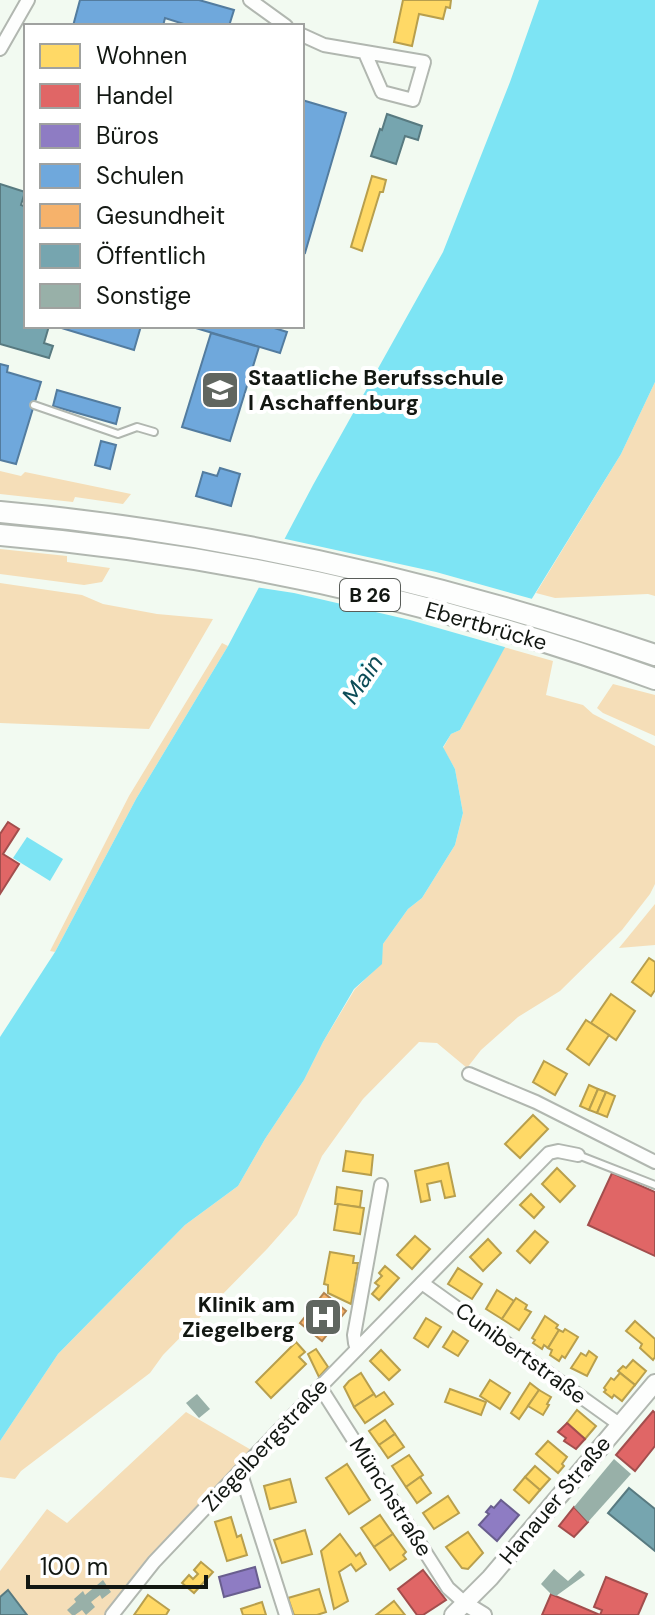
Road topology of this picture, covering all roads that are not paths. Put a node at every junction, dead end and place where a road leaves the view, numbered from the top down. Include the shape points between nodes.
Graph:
1 (28, 0) edge
2 (250, 0) edge
3 (283, 24) edge
4 (304, 36) edge
5 (0, 49) edge
6 (365, 53) junction
7 (34, 405) dead end
8 (154, 432) dead end
9 (0, 512) edge
10 (0, 535) edge
11 (655, 655) edge
12 (655, 679) edge
13 (469, 1074) dead end
14 (578, 1155) joint
15 (655, 1162) edge
16 (381, 1185) dead end
17 (655, 1185) edge
18 (422, 1283) junction
19 (357, 1349) junction
20 (655, 1383) edge
21 (320, 1387) junction
22 (619, 1424) junction
23 (240, 1471) junction
24 (459, 1610) edge
25 (112, 1615) edge
26 (286, 1615) edge
27 (484, 1615) edge

1 - 5 street
2 - 3 street
4 - 6 street
6 - 6 street via 424,62 413,100 382,92
7 - 8 lane via 118,434 137,427
9 - 11 highway, Ebertbrücke / B 26 via 138,528 355,568 516,610
10 - 12 highway, Ebertbrücke / B 26 via 242,568 403,602
13 - 15 street
14 - 17 lane
14 - 18 street, Ziegelbergstraße via 549,1153
16 - 19 street via 354,1335
18 - 19 street, Ziegelbergstraße
18 - 22 street, Cunibertstraße
19 - 21 street, Ziegelbergstraße
20 - 22 main road, Hanauer Straße
21 - 23 street, Ziegelbergstraße
21 - 24 street, Münchstraße
22 - 24 main road, Hanauer Straße
23 - 25 street, Ziegelbergstraße
23 - 26 street
24 - 27 street

